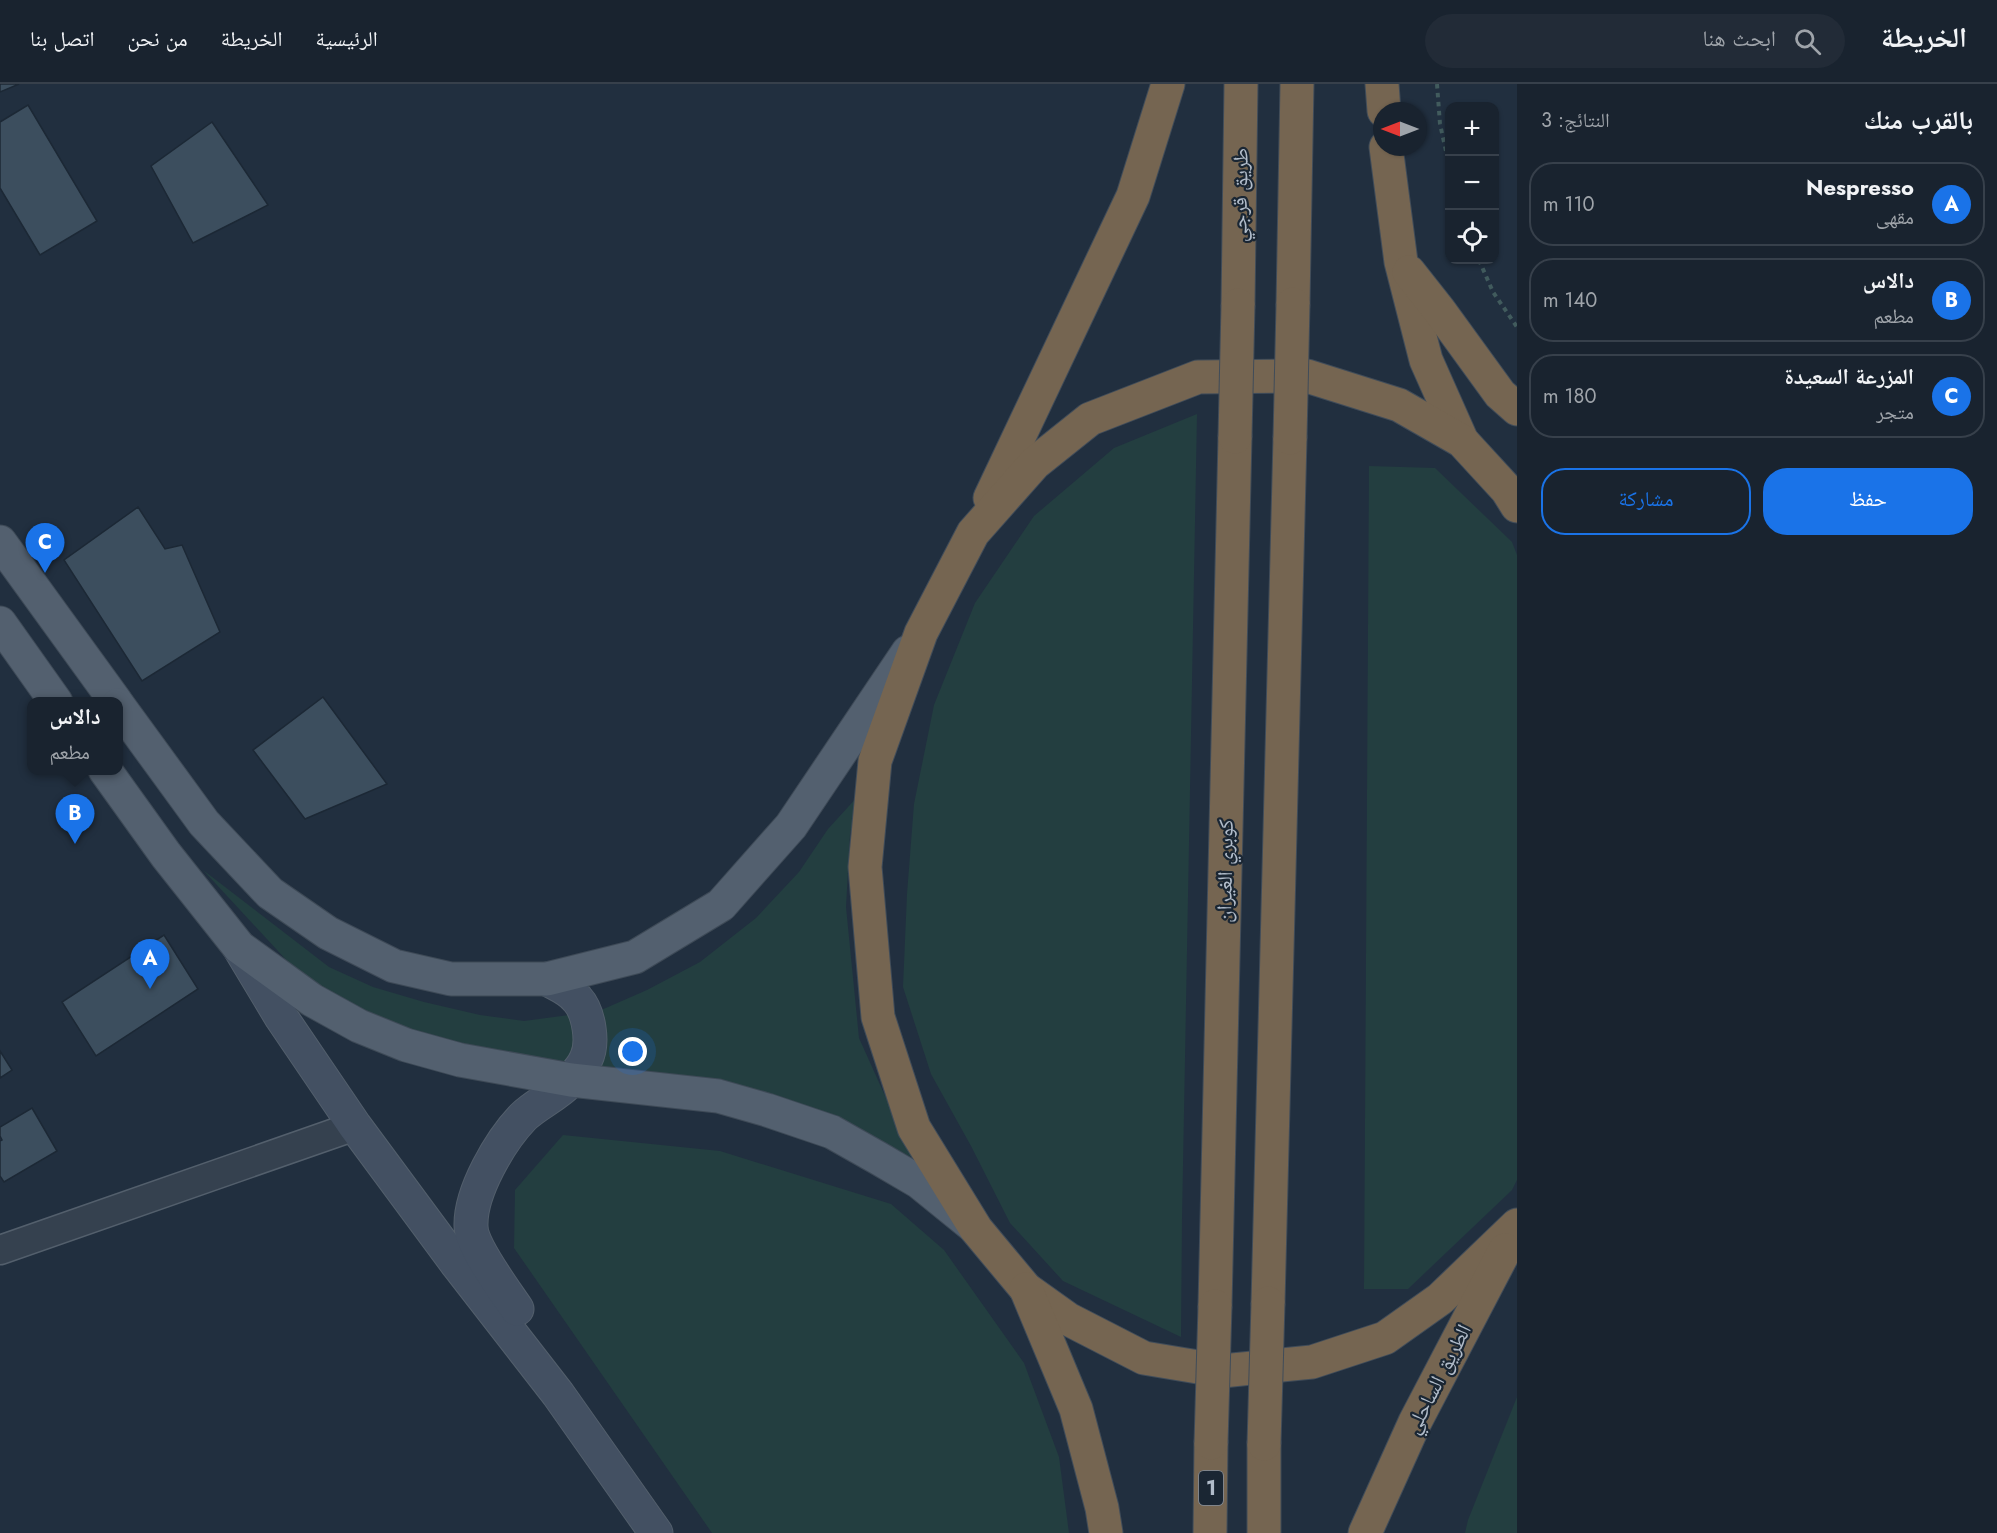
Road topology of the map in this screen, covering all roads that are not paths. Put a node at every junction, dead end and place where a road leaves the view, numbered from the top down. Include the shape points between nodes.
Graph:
1 (1168, 84) edge
2 (1241, 84) edge
3 (1297, 84) edge
4 (1382, 84) edge
5 (1383, 102) edge
6 (1387, 156) edge
7 (1401, 262) junction
8 (1517, 409) edge
9 (1235, 437) joint
10 (1462, 441) junction
11 (1514, 496) edge
12 (973, 533) junction
13 (0, 542) edge
14 (0, 623) edge
15 (921, 633) junction
16 (52, 697) edge
17 (113, 697) edge
18 (123, 711) edge
19 (108, 775) edge
20 (239, 947) junction
21 (547, 979) junction
22 (571, 1080) junction
23 (355, 1126) junction
24 (1517, 1226) edge
25 (976, 1228) junction
26 (4, 1241) edge
27 (1026, 1289) junction
28 (558, 1394) junction
29 (656, 1533) edge
30 (1106, 1533) edge
31 (1210, 1533) edge
32 (1264, 1533) edge
33 (1365, 1533) edge

1 - 12 highway via 1133,196
2 - 9 highway, طريق قرجي, bridge
3 - 32 highway, bridge
4 - 5 highway
6 - 7 highway
7 - 8 highway via 1500,394
7 - 10 highway via 1426,360
9 - 31 highway, كوبري الغيران / 1, bridge
10 - 11 highway
10 - 12 highway via 1399,405 1307,376 1198,377 1090,418 1035,464
12 - 15 highway
13 - 17 main road
14 - 16 main road
15 - 21 main road via 791,826 721,905 635,957
15 - 25 highway via 875,761 866,867 878,1017 914,1128
18 - 21 main road via 204,823 270,893 328,933 394,966 451,979
19 - 20 main road
20 - 22 main road via 312,1000 359,1026 406,1045 460,1060
20 - 23 street via 280,1017
21 - 22 street via 578,1000 587,1017 587,1059
22 - 25 main road via 718,1096 832,1132 919,1182
22 - 28 street via 525,1116 506,1138 480,1186 470,1228 485,1262 518,1311
23 - 26 street
23 - 28 street
24 - 27 highway via 1440,1299 1385,1338 1312,1362 1222,1371 1144,1358 1068,1319
24 - 33 highway, الطريق الساحلي via 1415,1422
25 - 27 highway
27 - 30 highway via 1076,1408
28 - 29 street

